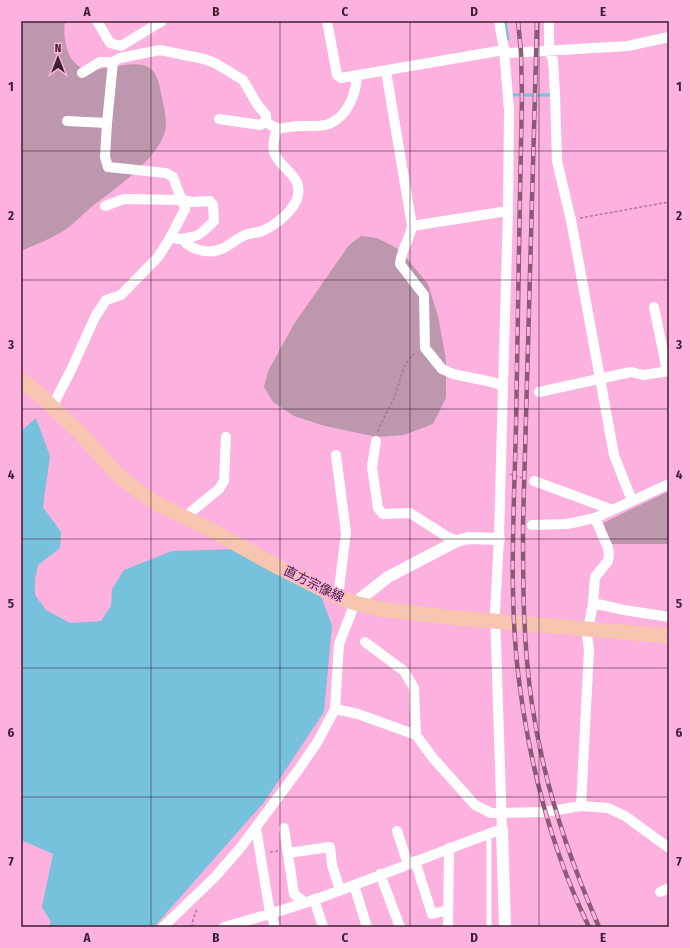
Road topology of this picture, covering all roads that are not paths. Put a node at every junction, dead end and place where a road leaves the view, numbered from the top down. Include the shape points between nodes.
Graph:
1 (97, 21) edge
2 (162, 21) edge
3 (327, 21) edge
4 (499, 21) edge
5 (549, 21) edge
6 (669, 37) edge
7 (504, 50) junction
8 (549, 50) junction
9 (113, 62) junction
10 (386, 71) junction
11 (82, 72) dead end
12 (357, 76) junction
13 (219, 118) dead end
14 (67, 120) dead end
15 (266, 122) junction
16 (107, 123) junction
17 (277, 128) junction
18 (182, 200) junction
19 (105, 206) dead end
20 (508, 212) junction
21 (412, 226) junction
22 (183, 239) junction
23 (170, 240) junction
24 (654, 307) dead end
25 (668, 371) edge
26 (600, 379) junction
27 (21, 380) edge
28 (503, 386) junction
29 (539, 392) dead end
30 (52, 407) junction
31 (226, 437) dead end
32 (376, 441) road end
33 (336, 456) dead end
34 (534, 481) road end
35 (669, 484) edge
36 (632, 501) junction
37 (613, 510) junction
38 (186, 518) junction
39 (595, 518) junction
40 (532, 525) dead end
41 (499, 540) junction
42 (457, 541) junction
43 (338, 597) junction
44 (355, 603) junction
45 (593, 603) junction
46 (669, 617) edge
47 (669, 636) edge
48 (365, 642) dead end
49 (335, 709) junction
50 (416, 735) junction
51 (581, 806) junction
52 (502, 813) junction
53 (256, 828) junction
54 (284, 828) dead end
55 (502, 829) junction
56 (397, 831) dead end
57 (488, 834) junction
58 (448, 848) junction
59 (669, 848) edge
60 (287, 851) junction
61 (411, 863) junction
62 (380, 874) junction
63 (354, 886) junction
64 (340, 890) junction
65 (309, 901) junction
66 (448, 910) junction
67 (271, 914) junction
68 (163, 927) edge
69 (224, 927) edge
70 (275, 927) edge
71 (323, 927) edge
72 (367, 927) edge
73 (400, 927) edge
74 (448, 927) edge
75 (489, 927) edge
76 (505, 927) edge

1 - 2 street via 110,43 121,46
3 - 12 street via 337,75 341,78
4 - 7 street
5 - 8 street
6 - 8 street via 628,46
7 - 8 street via 509,53
7 - 10 street
7 - 20 street via 509,110
8 - 26 street via 553,60 557,161 571,220
9 - 11 street via 100,62
9 - 15 street via 120,58 160,50 215,63 243,80 266,115
9 - 16 street
10 - 12 street
10 - 21 street
12 - 17 street via 357,86 351,101 343,114 330,124
13 - 15 street via 260,125
14 - 16 street
15 - 17 street
16 - 18 street via 105,158 108,167 166,173 173,178
17 - 22 street via 273,150 289,170 298,187 298,195 287,213 263,231 245,235 217,251 193,248
18 - 19 street via 124,199
18 - 22 street via 210,201 213,205 214,221 197,237
18 - 23 street via 185,209
20 - 21 street
20 - 28 street
21 - 28 street via 400,264 424,295 425,348 442,369
22 - 23 street
23 - 30 street via 158,257 121,295 106,300 95,317
24 - 25 street
25 - 26 street via 643,375 631,372
26 - 29 street
26 - 36 street via 614,455
27 - 30 main road, 直方宗像線
28 - 41 street
30 - 38 main road, 直方宗像線 via 79,432 116,474 161,506
31 - 38 street via 224,481 219,490
32 - 42 street via 372,467 378,508 383,514 410,513
33 - 43 street via 346,533
34 - 37 street
35 - 36 street
36 - 37 street
37 - 39 street
38 - 43 main road, 直方宗像線
39 - 40 street via 567,524
39 - 45 street via 610,556 595,577
41 - 42 street via 469,538
41 - 52 street via 495,612
42 - 44 street via 388,577
43 - 44 main road, 直方宗像線
44 - 47 main road, 直方宗像線 via 379,609 447,617
44 - 49 street via 339,644
45 - 46 street
45 - 51 street via 587,635 589,650
48 - 50 street via 404,671 414,688
49 - 50 street via 358,714
49 - 53 street via 318,741
50 - 52 street via 433,758 475,804 491,812
51 - 52 street via 545,812
51 - 59 street via 608,808 625,816
52 - 55 street
53 - 67 street
53 - 68 street via 216,877
54 - 60 street
55 - 57 street
55 - 76 street
56 - 61 street
57 - 58 street
57 - 75 lane
58 - 61 street
58 - 66 street
60 - 64 street via 330,847 332,866
60 - 65 street via 294,894
61 - 62 street
61 - 66 street via 432,914
62 - 63 street
62 - 73 street
63 - 64 street
63 - 72 street
64 - 65 street
65 - 67 street
65 - 71 street
66 - 74 street
67 - 69 street
67 - 70 street

